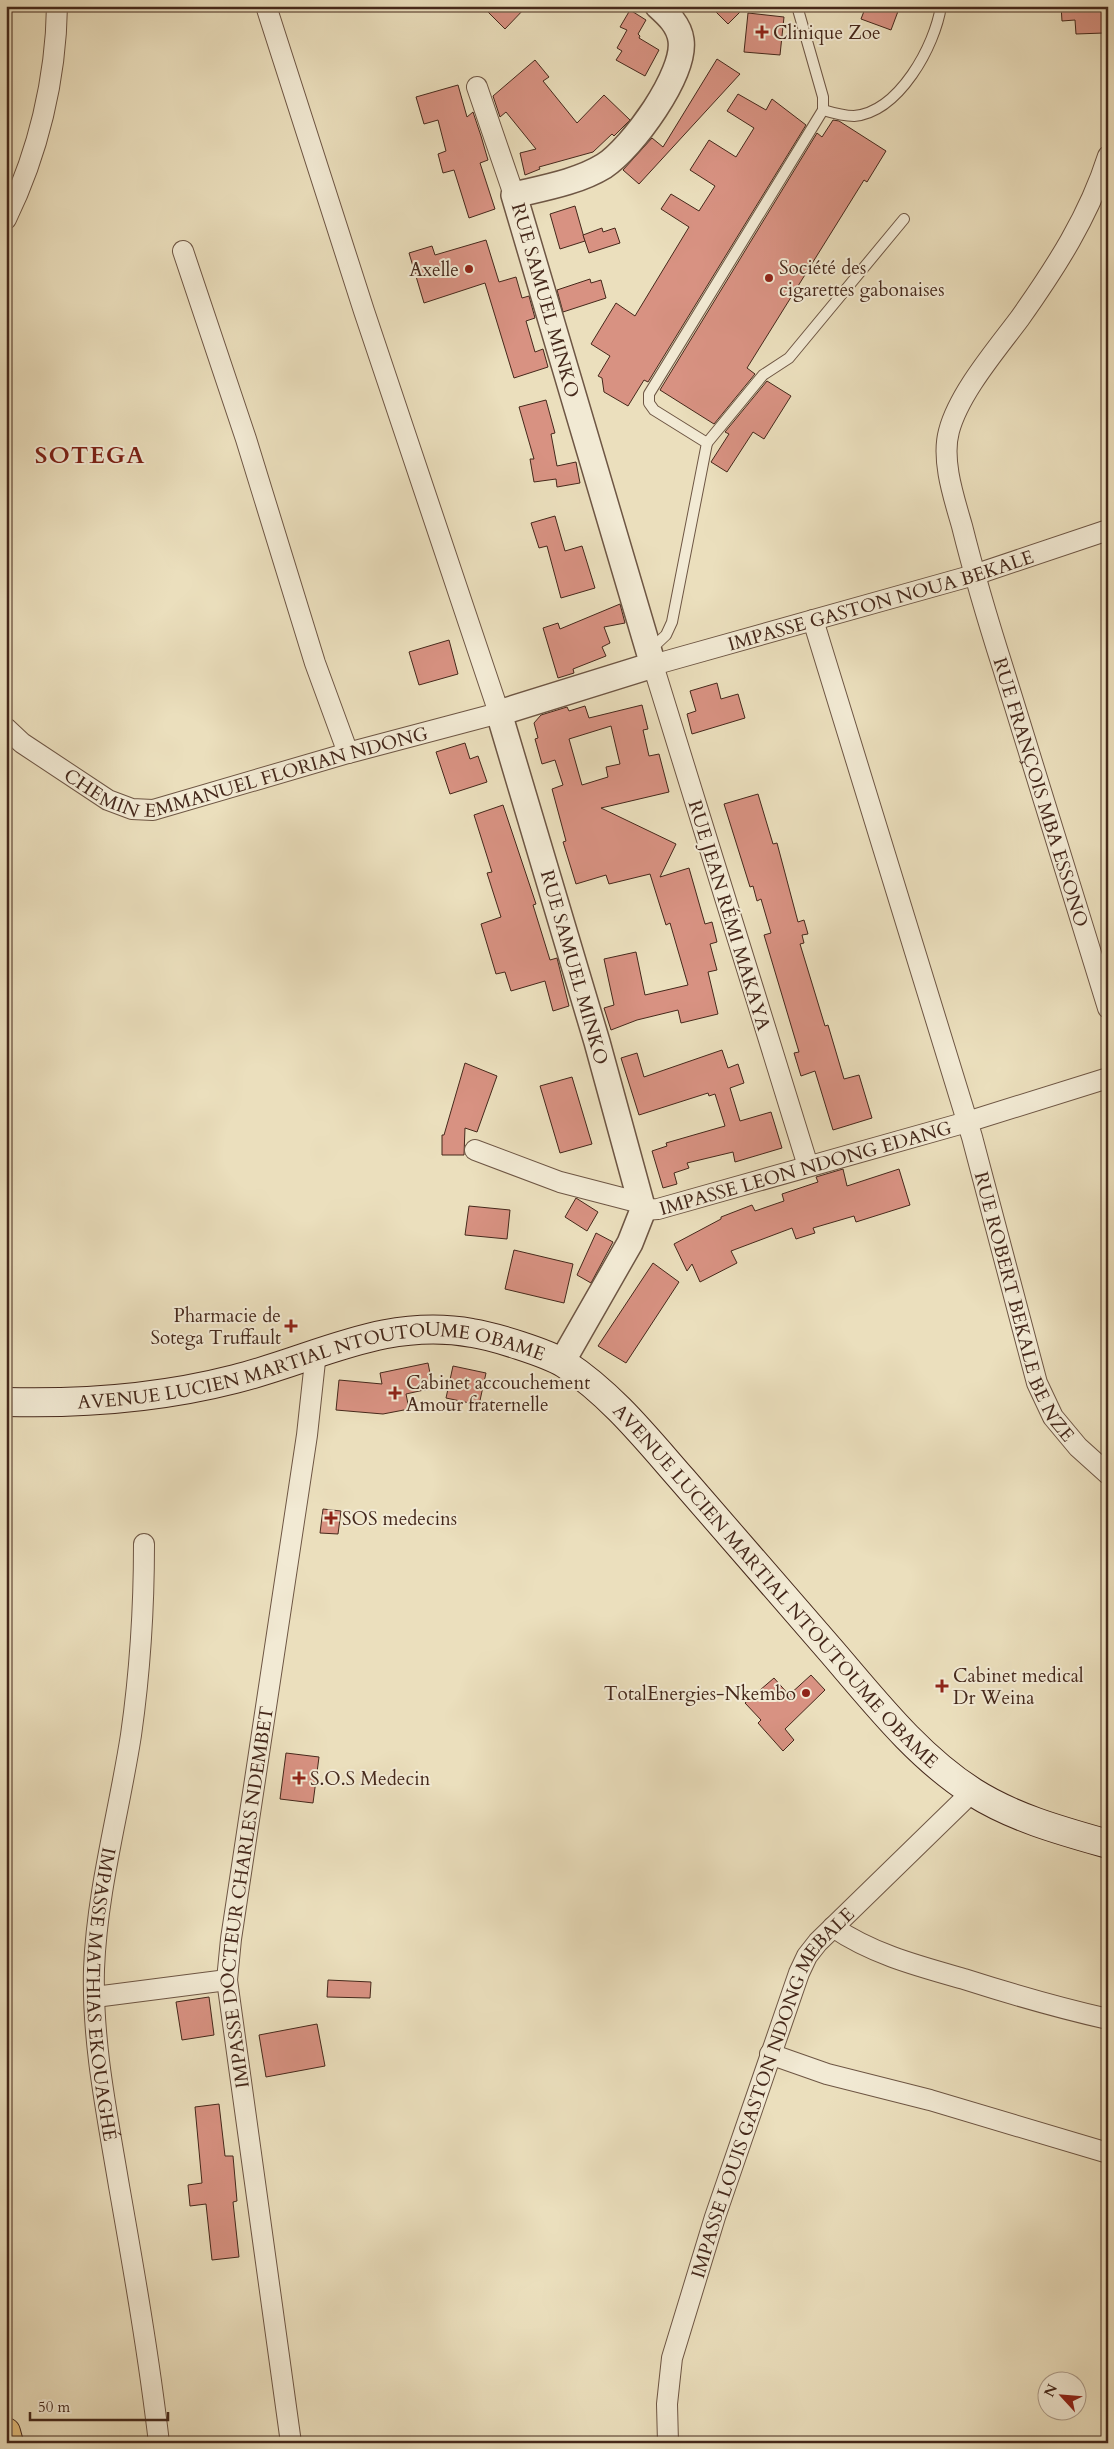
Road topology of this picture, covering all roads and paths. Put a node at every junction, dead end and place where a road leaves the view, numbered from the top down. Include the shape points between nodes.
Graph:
1 (57, 6) edge
2 (266, 6) edge
3 (658, 6) edge
4 (797, 6) edge
5 (941, 6) edge
6 (477, 87) dead end
7 (823, 110) junction
8 (1108, 156) edge
9 (514, 195) junction
10 (6, 219) edge
11 (904, 220) dead end
12 (183, 251) dead end
13 (707, 442) junction
14 (1108, 530) edge
15 (974, 575) junction
16 (813, 620) junction
17 (651, 659) junction
18 (499, 713) junction
19 (6, 728) edge
20 (348, 752) junction
21 (1108, 1008) edge
22 (1108, 1078) edge
23 (967, 1122) junction
24 (475, 1150) dead end
25 (808, 1166) junction
26 (642, 1206) junction
27 (316, 1352) junction
28 (562, 1362) junction
29 (6, 1402) edge
30 (1108, 1474) edge
31 (144, 1544) dead end
32 (972, 1792) junction
33 (1108, 1844) edge
34 (833, 1927) junction
35 (227, 1980) junction
36 (95, 1997) junction
37 (1108, 2019) edge
38 (770, 2054) junction
39 (1108, 2153) edge
40 (6, 2432) edge
41 (9, 2443) edge
42 (159, 2443) edge
43 (291, 2443) edge
44 (668, 2443) edge

1 - 10 street via 57,26 41,130 19,194
2 - 18 street
3 - 9 street, RUE SAMUEL MINKO via 677,26 681,56 670,86 652,112 619,154 605,165 573,179
4 - 7 lane via 823,98
5 - 7 lane via 939,23 927,51 909,79 890,98 870,112 854,116
6 - 9 street
7 - 13 lane via 649,394 649,403 654,410
8 - 15 street, RUE FRANÇOIS MBA ESSONO via 1072,240 983,368 949,432 948,458 954,496
9 - 17 street, RUE SAMUEL MINKO
11 - 13 lane via 789,358 763,375
12 - 20 street via 246,439 315,663
13 - 17 lane via 672,622
14 - 15 street, IMPASSE GASTON NOUA BEKALE
15 - 16 street, IMPASSE GASTON NOUA BEKALE
15 - 21 street, RUE FRANÇOIS MBA ESSONO
16 - 17 street, IMPASSE GASTON NOUA BEKALE
16 - 23 street, RUE ROBERT BEKALE BE NZE
17 - 18 street
17 - 25 street, RUE JEAN RÉMI MAKAYA
18 - 20 street, CHEMIN EMMANUEL FLORIAN NDONG
18 - 26 street, RUE SAMUEL MINKO
19 - 20 street, CHEMIN EMMANUEL FLORIAN NDONG via 22,743 108,800 132,809 153,810
22 - 23 street, IMPASSE LEON NDONG EDANG
23 - 25 street, IMPASSE LEON NDONG EDANG
23 - 30 street, RUE ROBERT BEKALE BE NZE via 1037,1383 1053,1417 1078,1447
24 - 26 street via 560,1182
25 - 26 street, IMPASSE LEON NDONG EDANG via 658,1209
26 - 28 street via 630,1243
27 - 28 main road, AVENUE LUCIEN MARTIAL NTOUTOUME OBAME via 368,1337 440,1329 476,1333
27 - 29 main road, AVENUE LUCIEN MARTIAL NTOUTOUME OBAME via 198,1388 41,1403
27 - 35 street, IMPASSE DOCTEUR CHARLES NDEMBET via 306,1444
28 - 32 main road, AVENUE LUCIEN MARTIAL NTOUTOUME OBAME via 618,1406 899,1728 927,1756
31 - 36 street, IMPASSE MATHIAS EKOUAGHÉ via 138,1675 99,1917
32 - 33 main road, AVENUE LUCIEN MARTIAL NTOUTOUME OBAME via 1018,1816
32 - 34 street, IMPASSE LOUIS GASTON NDONG MEBALE
34 - 37 street via 851,1940 889,1956
34 - 38 street, IMPASSE LOUIS GASTON NDONG MEBALE via 807,1956
35 - 36 street
35 - 43 street, IMPASSE DOCTEUR CHARLES NDEMBET
36 - 42 street, IMPASSE MATHIAS EKOUAGHÉ via 99,2070
38 - 39 street via 827,2074 930,2100
38 - 44 street, IMPASSE LOUIS GASTON NDONG MEBALE via 672,2358 667,2404
40 - 41 main road

